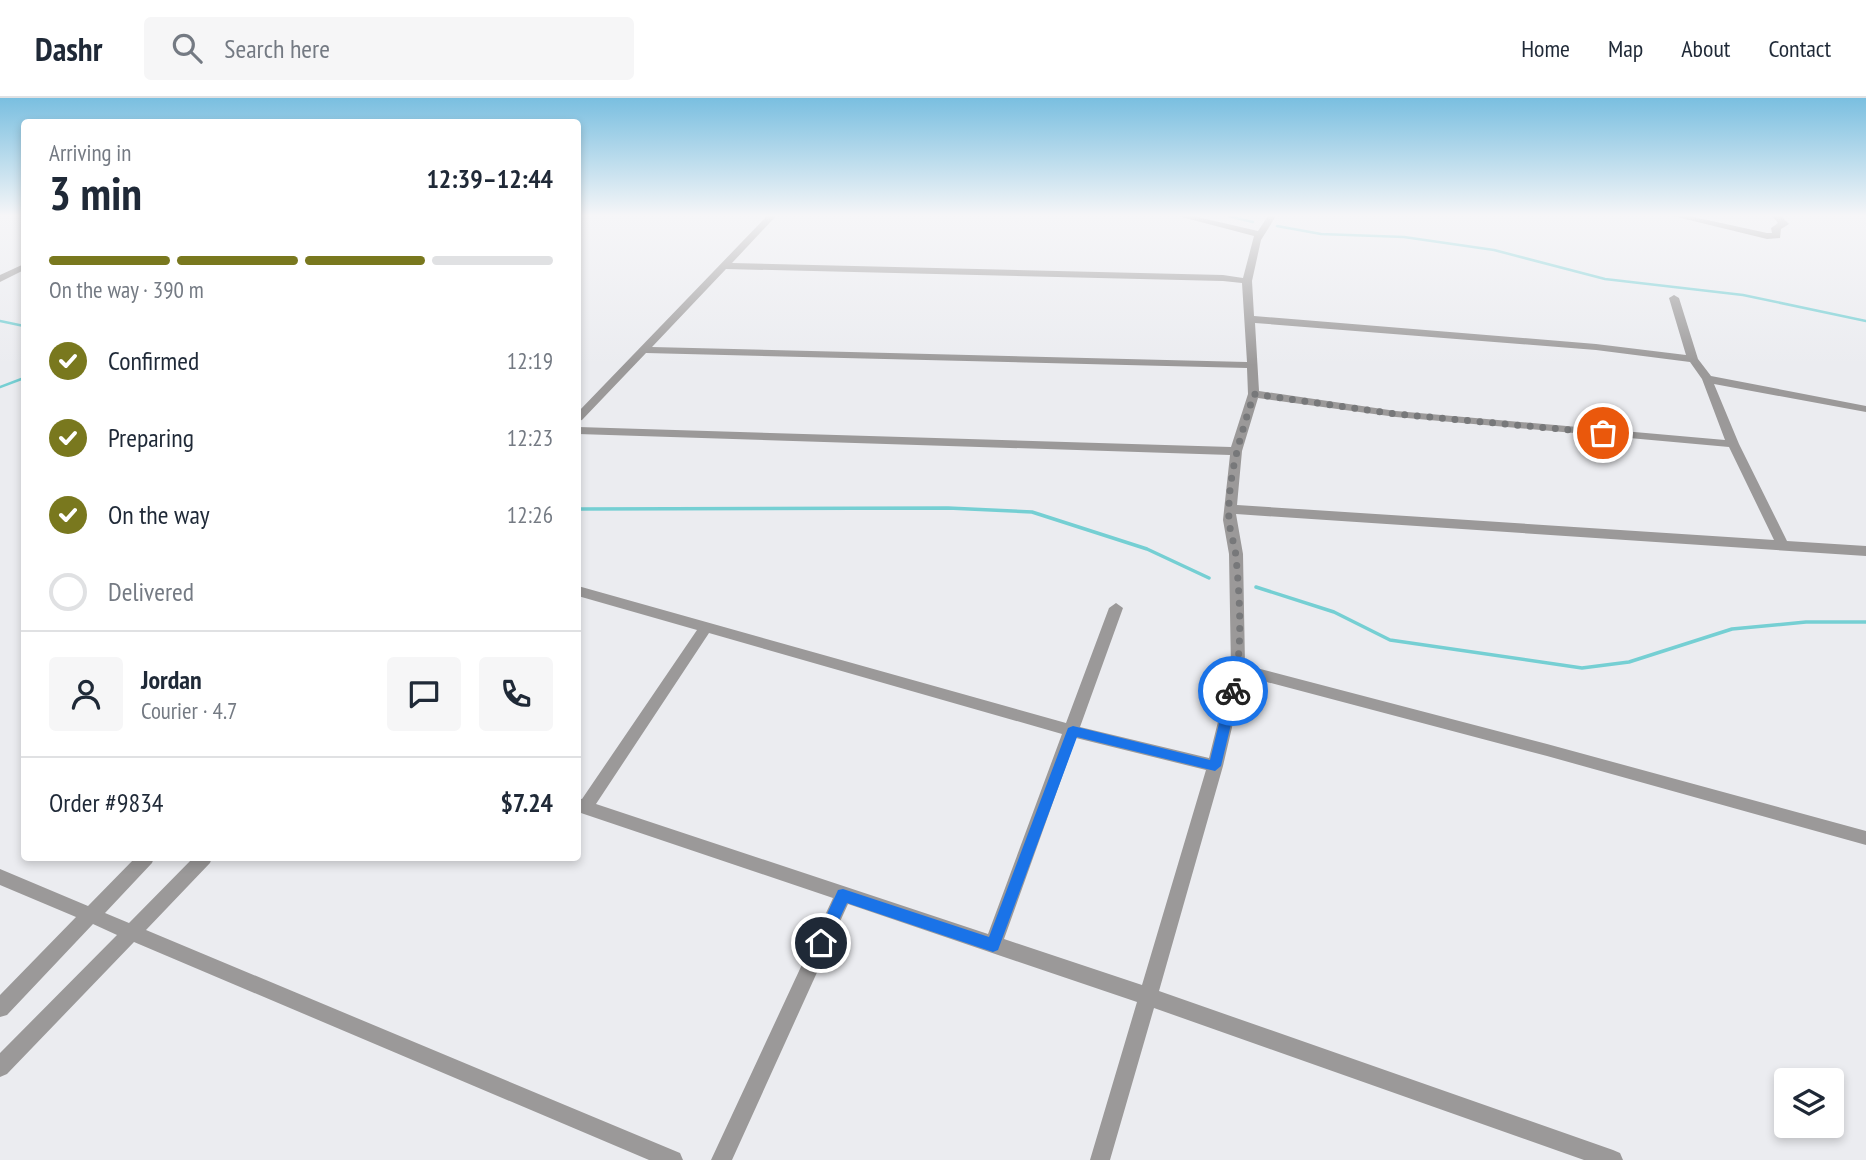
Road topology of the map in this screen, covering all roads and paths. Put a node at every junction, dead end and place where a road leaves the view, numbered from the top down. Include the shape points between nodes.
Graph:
1 (722, 266) joint
2 (1251, 266) edge
3 (21, 268) edge
4 (0, 279) edge
5 (1247, 281) junction
6 (1674, 298) dead end
7 (1249, 319) junction
8 (642, 349) junction
9 (1693, 359) junction
10 (1252, 365) junction
11 (1707, 379) junction
12 (1254, 394) junction
13 (1866, 409) edge
14 (581, 415) edge
15 (581, 430) edge
16 (1733, 444) junction
17 (1237, 451) junction
18 (1230, 509) junction
19 (1783, 546) junction
20 (1866, 551) edge
21 (581, 592) edge
22 (1116, 608) dead end
23 (706, 627) junction
24 (1238, 669) junction
25 (1073, 731) junction
26 (1215, 766) junction
27 (581, 807) edge
28 (1866, 838) edge
29 (143, 861) edge
30 (201, 861) edge
31 (0, 877) edge
32 (843, 895) junction
33 (90, 915) junction
34 (131, 933) junction
35 (993, 946) junction
36 (1147, 996) junction
37 (0, 1009) edge
38 (0, 1067) edge
39 (673, 1160) edge
40 (721, 1160) edge
41 (1100, 1160) edge
42 (1613, 1160) edge

1 - 5 street
1 - 8 street
2 - 5 street
3 - 4 street
5 - 7 street
6 - 9 street
7 - 9 street via 1596,346
7 - 10 street
8 - 10 street
8 - 14 street
9 - 11 street
10 - 12 street
11 - 13 street
11 - 16 street
12 - 16 street via 1396,414
12 - 17 street
15 - 17 street
16 - 19 street
17 - 18 street
18 - 19 street
18 - 24 street via 1239,603
19 - 20 street
21 - 23 street
22 - 25 street
23 - 25 street
23 - 27 street
24 - 26 street
24 - 28 street
25 - 26 street
25 - 35 street
26 - 36 street
27 - 32 street
29 - 33 street
30 - 34 street
31 - 33 street
32 - 35 street
32 - 40 street
33 - 34 street
33 - 37 street
34 - 38 street
34 - 39 street
35 - 36 street
36 - 41 street
36 - 42 street

